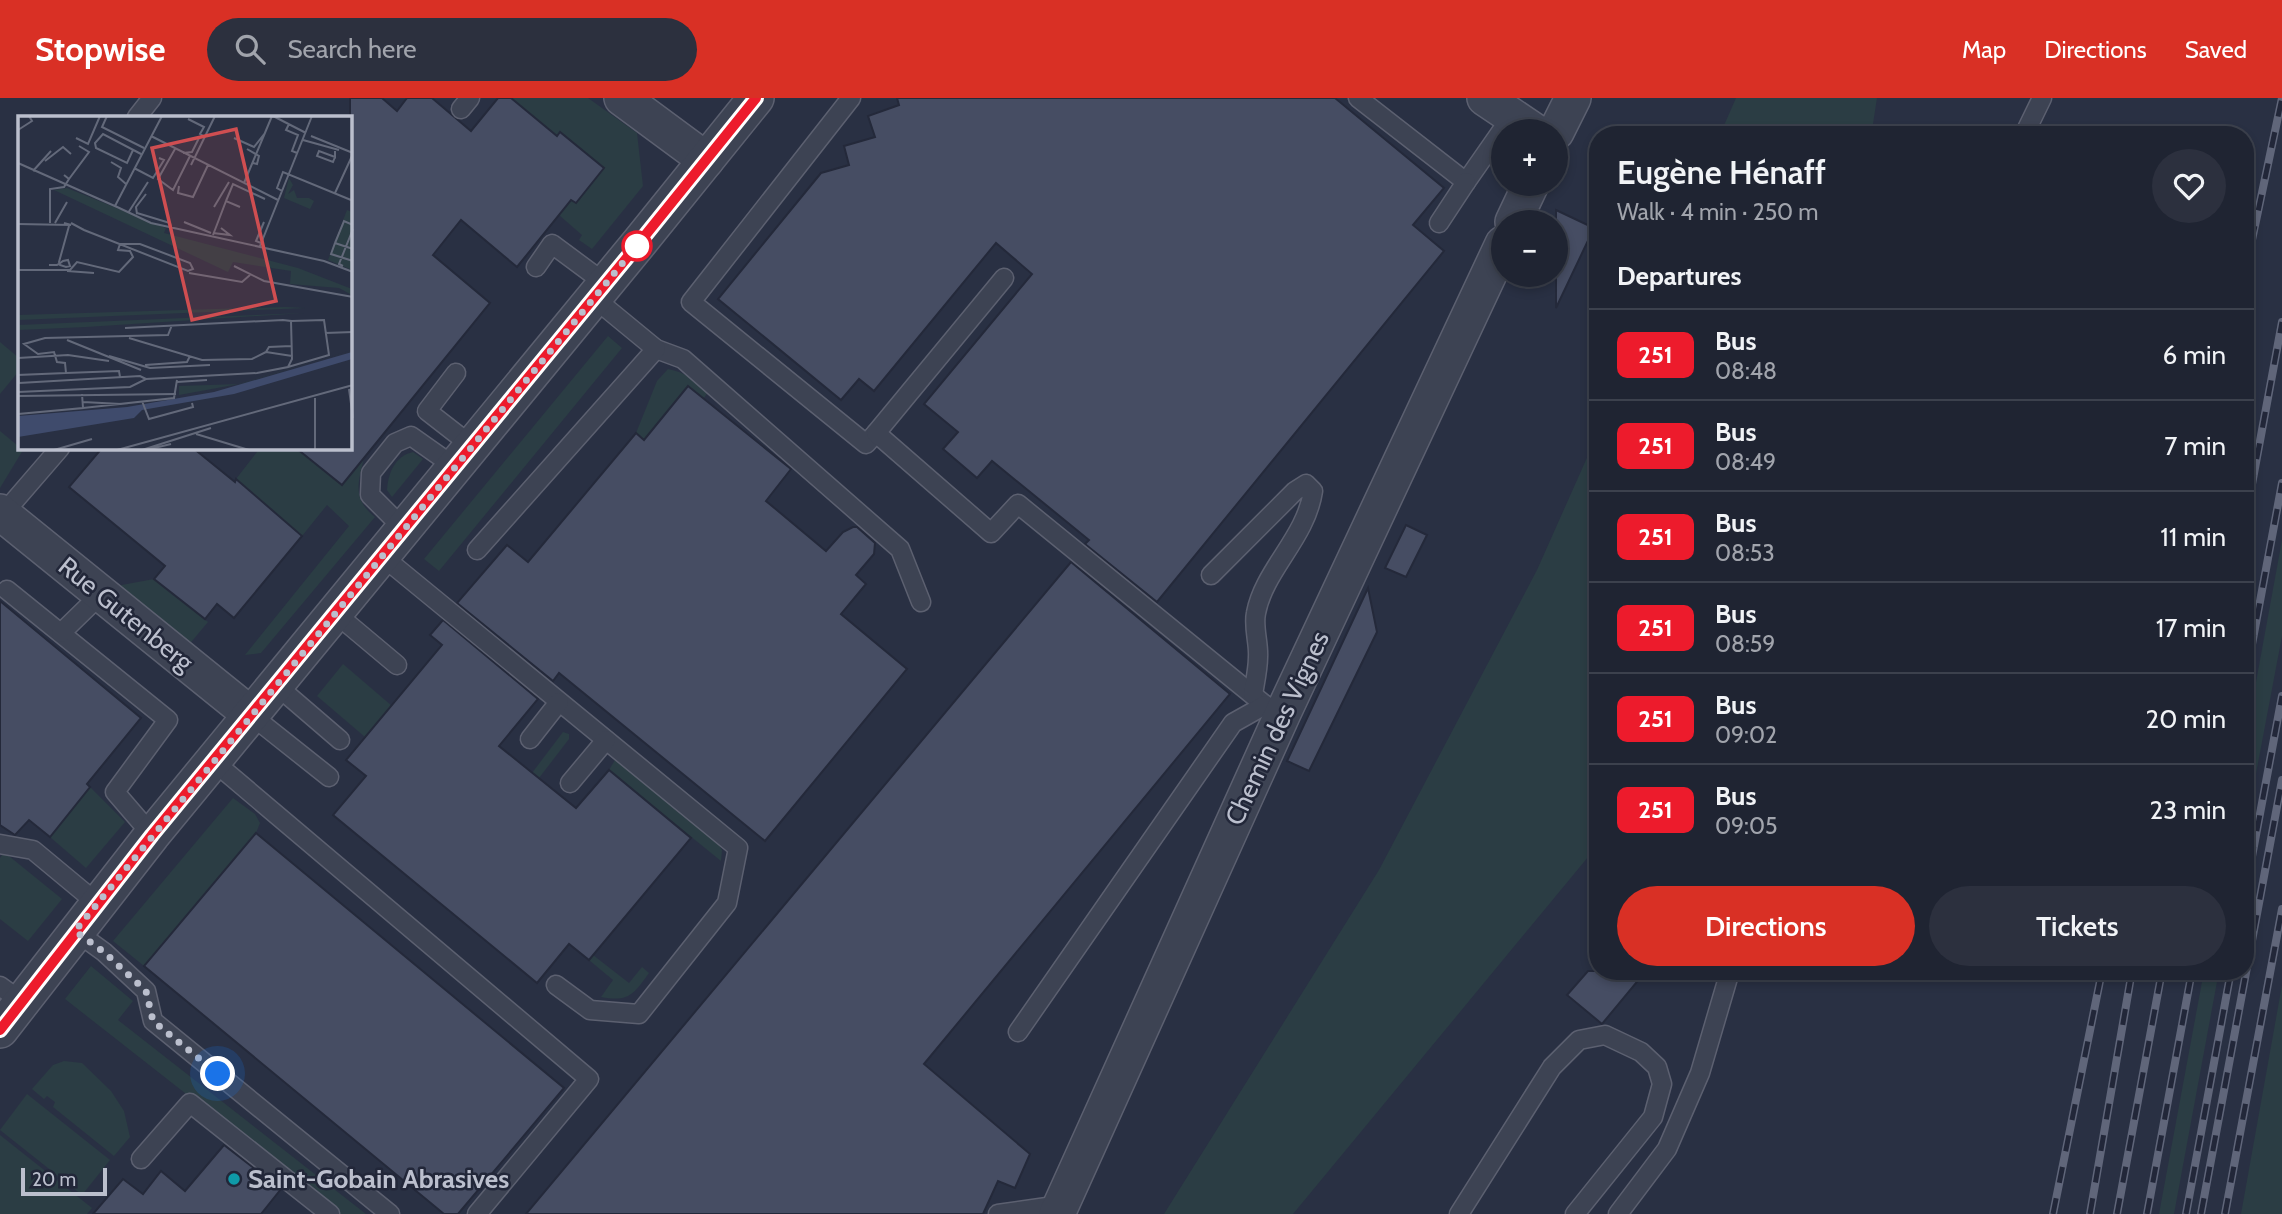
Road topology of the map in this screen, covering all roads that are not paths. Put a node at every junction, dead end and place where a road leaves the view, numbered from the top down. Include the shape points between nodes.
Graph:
1 (152, 98) edge
2 (622, 98) edge
3 (756, 98) edge
4 (851, 98) edge
5 (1358, 98) edge
6 (1573, 98) edge
7 (2042, 98) edge
8 (1510, 115) edge
9 (137, 116) edge
10 (1562, 119) edge
11 (2028, 126) edge
12 (706, 160) junction
13 (1466, 182) junction
14 (1438, 223) dead end
15 (536, 267) dead end
16 (1491, 267) edge
17 (1004, 278) dead end
18 (600, 291) junction
19 (656, 349) junction
20 (456, 373) dead end
21 (876, 433) junction
22 (58, 450) edge
23 (464, 456) junction
24 (4, 519) edge
25 (404, 529) junction
26 (477, 550) dead end
27 (382, 556) junction
28 (1211, 575) dead end
29 (7, 590) dead end
30 (102, 594) junction
31 (921, 602) dead end
32 (335, 613) junction
33 (61, 633) junction
34 (397, 664) dead end
35 (276, 685) junction
36 (559, 702) junction
37 (1267, 704) junction
38 (251, 715) junction
39 (530, 739) dead end
40 (341, 740) dead end
41 (606, 740) junction
42 (213, 761) junction
43 (329, 777) dead end
44 (570, 783) dead end
45 (152, 835) junction
46 (0, 844) edge
47 (98, 904) junction
48 (75, 931) junction
49 (1727, 980) edge
50 (556, 985) dead end
51 (11, 994) edge
52 (0, 1030) edge
53 (1018, 1032) dead end
54 (141, 1159) dead end
55 (1059, 1210) edge
56 (330, 1214) edge
57 (390, 1214) edge
58 (477, 1214) edge
59 (999, 1214) edge
60 (1459, 1214) edge
61 (1575, 1214) edge
62 (1618, 1214) edge

1 - 9 lane
2 - 12 street
3 - 12 street
4 - 21 lane via 691,302 866,444
5 - 13 lane
6 - 10 street
7 - 11 lane
8 - 13 lane
12 - 18 street
13 - 14 lane
15 - 18 lane via 552,244
16 - 37 street, Chemin des Vignes
17 - 21 lane
18 - 19 lane
18 - 23 street
19 - 26 lane
19 - 31 lane via 683,359 900,549
20 - 23 lane via 427,411
21 - 37 lane via 991,533 1018,504
22 - 24 lane
23 - 25 street
23 - 25 lane via 411,436 395,443 371,473 370,495
24 - 30 street, Rue Gutenberg
25 - 27 street
27 - 32 street
27 - 36 lane
28 - 37 lane via 1295,491 1306,484 1314,491 1304,523 1255,615
29 - 33 lane
30 - 33 lane
30 - 38 street, Rue Gutenberg
32 - 34 lane
32 - 35 street
33 - 45 lane via 168,720 115,792
35 - 38 street
35 - 40 lane
36 - 39 lane
36 - 41 lane
37 - 53 lane via 1233,723
37 - 55 street, Chemin des Vignes
38 - 42 street
38 - 43 lane
41 - 44 lane
41 - 50 lane via 738,848 727,903 639,1014 590,1010
42 - 45 street
42 - 58 lane via 589,1080
45 - 47 street
46 - 47 lane via 33,850
47 - 48 street
48 - 51 street
48 - 57 lane via 146,991 153,1021
49 - 62 lane via 1700,1073 1667,1149
51 - 52 street
54 - 56 lane via 190,1103
55 - 59 lane
60 - 61 lane via 1552,1067 1579,1040 1605,1035 1641,1052 1657,1067 1662,1084 1653,1117

